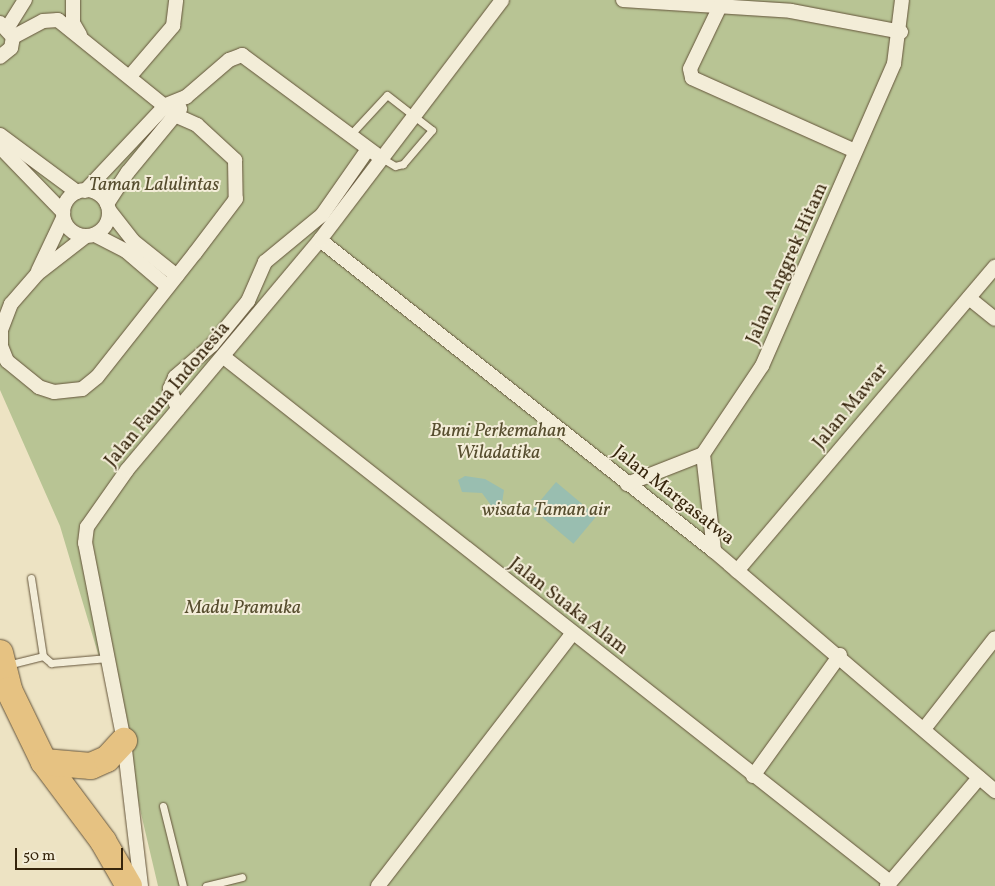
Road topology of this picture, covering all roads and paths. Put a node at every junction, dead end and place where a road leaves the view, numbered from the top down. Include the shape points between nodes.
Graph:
1 (26, 0) edge
2 (73, 0) edge
3 (176, 0) edge
4 (502, 0) edge
5 (623, 0) edge
6 (902, 0) edge
7 (722, 5) edge
8 (7, 29) edge
9 (901, 32) junction
10 (82, 38) junction
11 (1, 58) edge
12 (131, 75) junction
13 (186, 97) junction
14 (166, 106) junction
15 (413, 115) junction
16 (177, 116) junction
17 (0, 135) edge
18 (350, 135) junction
19 (0, 147) edge
20 (368, 149) junction
21 (855, 151) junction
22 (380, 157) junction
23 (81, 191) junction
24 (108, 207) junction
25 (63, 215) junction
26 (90, 236) junction
27 (320, 240) junction
28 (995, 267) edge
29 (36, 274) junction
30 (172, 282) junction
31 (969, 298) junction
32 (995, 319) edge
33 (225, 358) junction
34 (178, 409) junction
35 (703, 454) junction
36 (627, 484) junction
37 (714, 551) junction
38 (737, 571) junction
39 (31, 578) dead end
40 (572, 634) junction
41 (995, 638) edge
42 (840, 655) junction
43 (43, 656) junction
44 (109, 658) junction
45 (2, 660) edge
46 (924, 729) junction
47 (124, 740) junction
48 (44, 762) junction
49 (753, 776) junction
50 (979, 778) junction
51 (995, 791) edge
52 (163, 806) dead end
53 (242, 876) dead end
54 (889, 884) edge
55 (129, 886) edge
56 (141, 886) edge
57 (183, 886) edge
58 (206, 886) edge
59 (378, 886) edge

1 - 8 street
2 - 10 street via 73,23
3 - 12 street via 173,26
4 - 15 street, Jalan Fauna Indonesia
5 - 7 street
6 - 9 street, Jalan Anggrek Hitam
7 - 9 street via 791,11
7 - 21 street via 690,69 692,78
8 - 10 street via 52,19
8 - 11 street
9 - 21 street, Jalan Anggrek Hitam via 894,64
10 - 12 street
12 - 14 street
13 - 14 street
13 - 16 street
13 - 18 street via 229,60 242,55
14 - 16 street
14 - 23 street
15 - 18 lane via 387,95
15 - 22 street, Jalan Fauna Indonesia
15 - 22 lane via 432,130 403,164 395,166
16 - 24 street via 128,172
16 - 30 street via 197,125 227,149 238,171 238,184 236,199
17 - 23 street
18 - 20 street
19 - 25 street
20 - 22 street
20 - 34 street via 322,215 265,262 248,301 212,345 175,377 170,388
21 - 35 street, Jalan Anggrek Hitam via 842,192 762,366
22 - 27 street, Jalan Fauna Indonesia
23 - 24 street via 98,194
23 - 25 street via 67,200
24 - 26 street via 104,228
24 - 30 street via 133,241
25 - 26 street via 71,231
25 - 29 street
26 - 29 street
26 - 30 street via 136,258
27 - 33 street, Jalan Fauna Indonesia
27 - 36 street, Jalan Margasatwa
28 - 31 street, Jalan Mawar
29 - 30 street via 5,315 0,346 19,373 54,392 82,389 97,377
31 - 32 street
31 - 38 street, Jalan Mawar
33 - 34 street, Jalan Fauna Indonesia
33 - 40 street, Jalan Suaka Alam
34 - 44 street, Jalan Fauna Indonesia via 127,470 86,527 85,542
35 - 36 street
35 - 37 street
36 - 37 street, Jalan Margasatwa
37 - 38 street, Jalan Margasatwa
38 - 42 street, Jalan Margasatwa
39 - 43 lane
40 - 49 street, Jalan Suaka Alam
40 - 59 street
41 - 46 street
42 - 46 street, Jalan Margasatwa
42 - 49 street
43 - 44 lane via 51,663
43 - 45 lane
44 - 47 street, Jalan Fauna Indonesia
45 - 48 highway via 9,690
46 - 50 street, Jalan Margasatwa
47 - 48 highway via 107,758 91,766
47 - 56 street, Jalan Fauna Indonesia
48 - 55 highway via 103,840
49 - 54 street, Jalan Suaka Alam
50 - 51 street, Jalan Margasatwa
50 - 54 street
52 - 57 lane
53 - 58 lane

